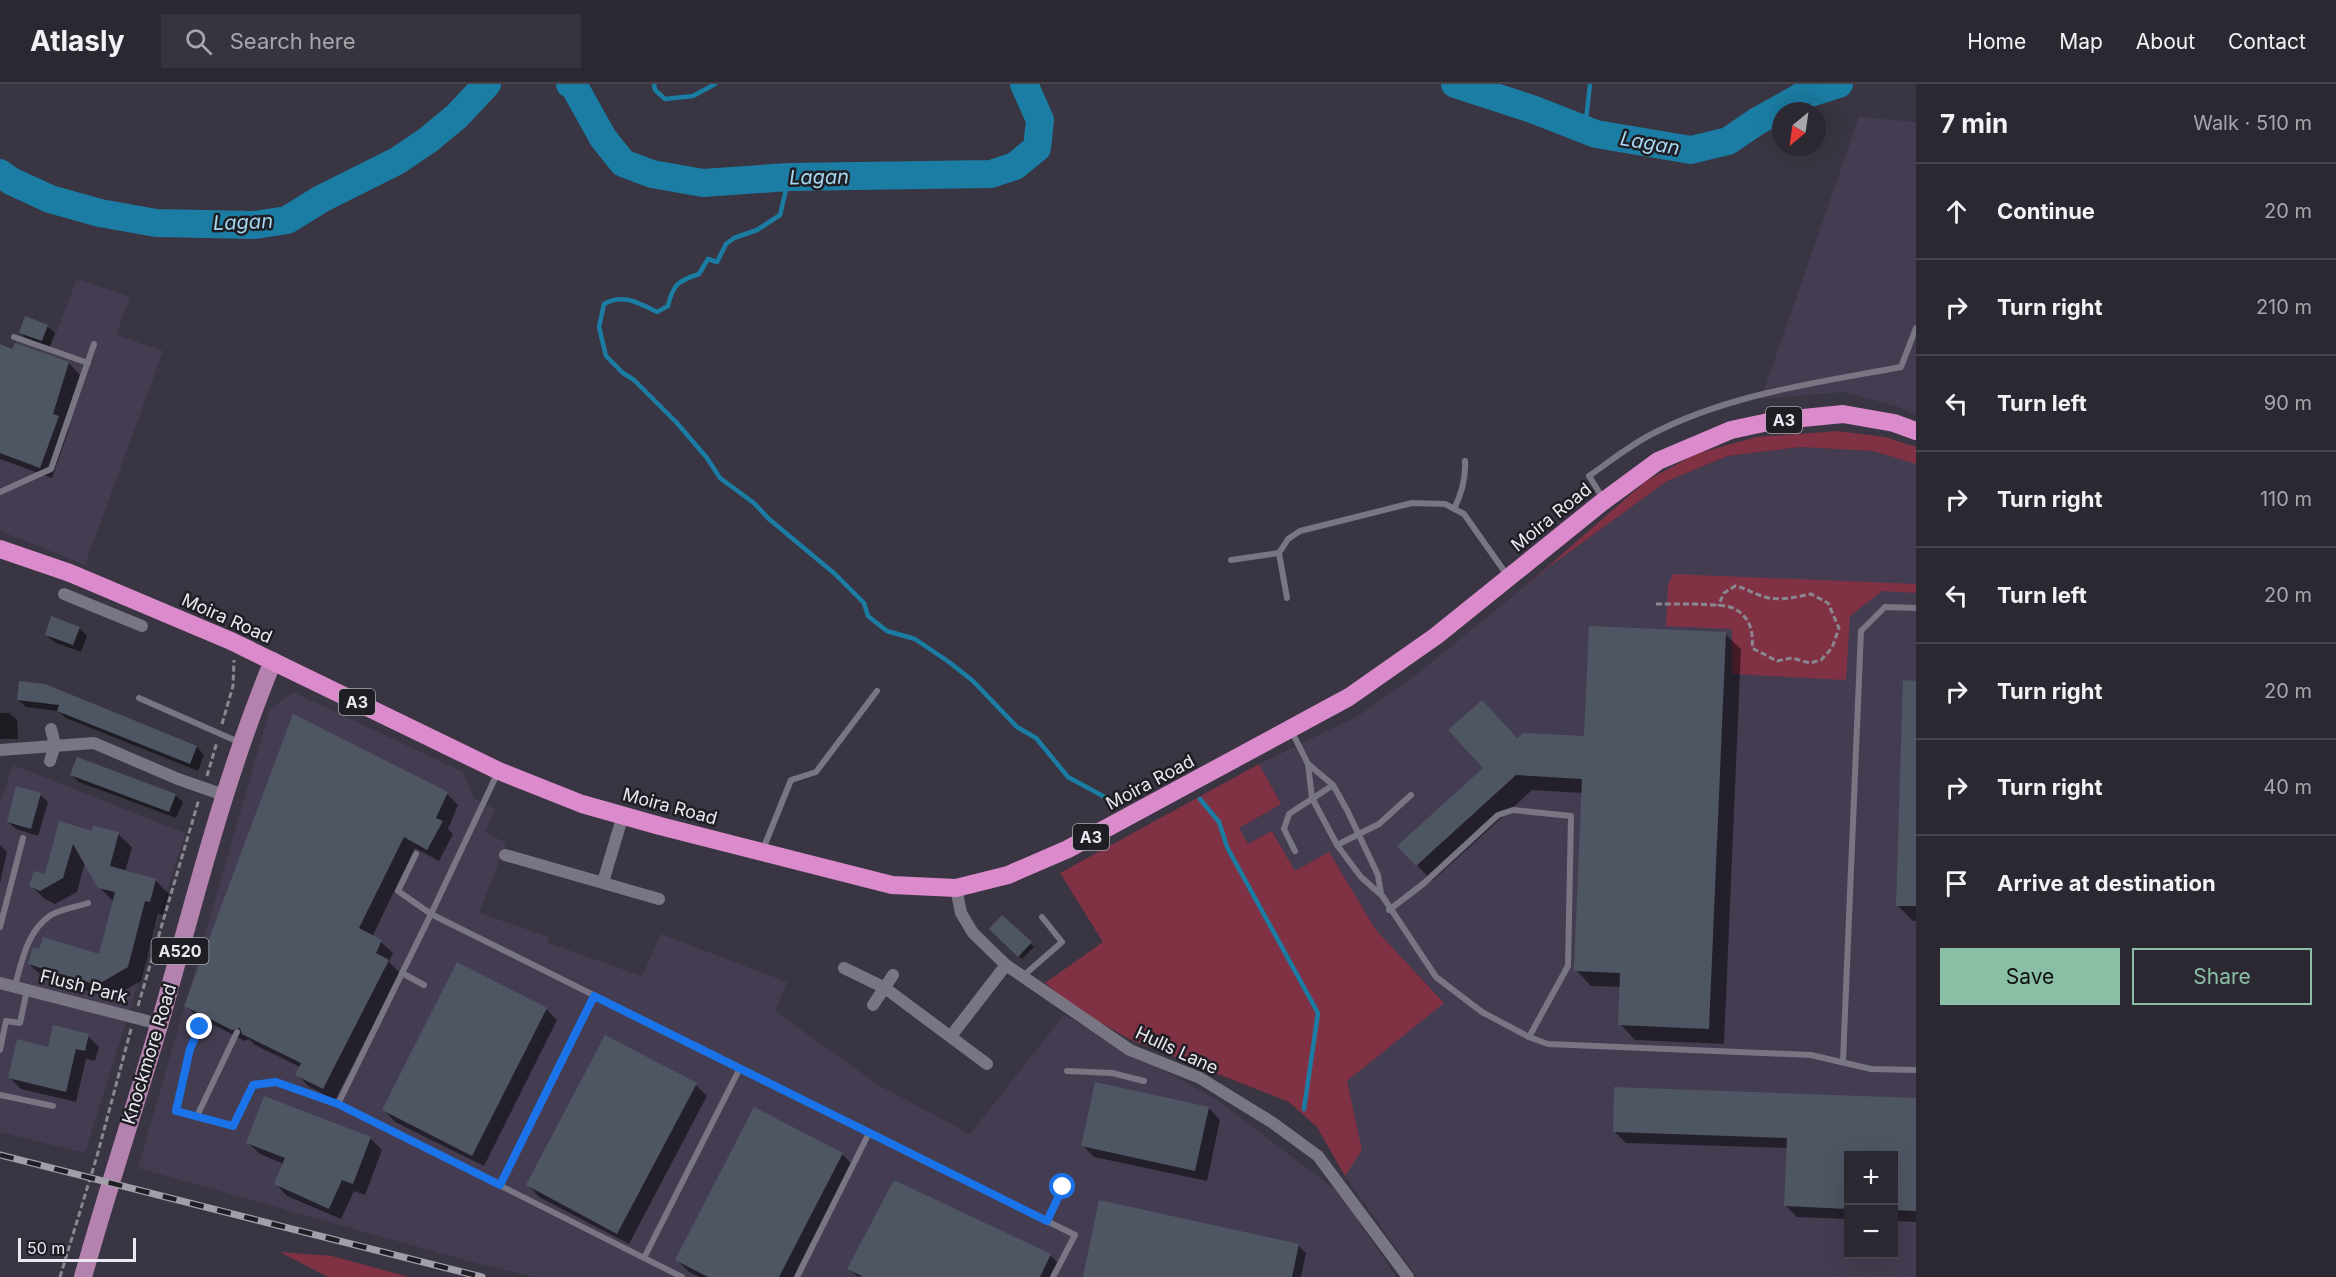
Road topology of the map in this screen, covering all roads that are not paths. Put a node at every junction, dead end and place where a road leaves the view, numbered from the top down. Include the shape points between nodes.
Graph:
1 (1916, 328) edge
2 (14, 337) dead end
3 (94, 344) dead end
4 (88, 363) junction
5 (1916, 431) edge
6 (1465, 461) dead end
7 (0, 492) edge
8 (1604, 500) junction
9 (1454, 509) junction
10 (0, 549) edge
11 (1279, 553) junction
12 (1231, 560) dead end
13 (1509, 578) junction
14 (112, 590) junction
15 (64, 594) dead end
16 (1287, 598) dead end
17 (1916, 608) edge
18 (103, 610) junction
19 (142, 626) dead end
20 (273, 661) junction
21 (878, 691) dead end
22 (139, 698) dead end
23 (51, 729) dead end
24 (1291, 730) junction
25 (242, 743) junction
26 (55, 745) junction
27 (0, 750) edge
28 (50, 762) dead end
29 (1308, 764) junction
30 (499, 771) junction
31 (1333, 785) junction
32 (224, 795) junction
33 (1411, 795) dead end
34 (1312, 798) junction
35 (623, 815) junction
36 (1359, 834) junction
37 (22, 838) dead end
38 (1337, 845) junction
39 (1295, 851) dead end
40 (762, 852) junction
41 (416, 854) dead end
42 (505, 855) dead end
43 (603, 882) junction
44 (956, 888) junction
45 (1381, 894) junction
46 (659, 899) dead end
47 (88, 903) dead end
48 (1389, 910) junction
49 (431, 914) junction
50 (1042, 917) dead end
51 (0, 927) edge
52 (1006, 965) junction
53 (844, 968) dead end
54 (402, 973) junction
55 (893, 975) dead end
56 (1023, 976) junction
57 (0, 983) edge
58 (424, 985) dead end
59 (21, 988) junction
60 (885, 988) junction
61 (594, 996) junction
62 (873, 1005) dead end
63 (159, 1024) junction
64 (200, 1027) dead end
65 (237, 1032) dead end
66 (951, 1036) junction
67 (1529, 1037) junction
68 (0, 1050) edge
69 (1843, 1061) junction
70 (987, 1064) dead end
71 (740, 1068) junction
72 (1916, 1070) edge
73 (1067, 1071) dead end
74 (1144, 1081) dead end
75 (0, 1095) edge
76 (338, 1104) junction
77 (53, 1106) dead end
78 (197, 1116) junction
79 (869, 1133) junction
80 (500, 1185) junction
81 (1063, 1187) dead end
82 (1047, 1221) junction
83 (644, 1258) junction
84 (83, 1277) edge
85 (682, 1277) edge
86 (797, 1277) edge
87 (1053, 1277) edge
88 (1407, 1277) edge

1 - 8 lane via 1901,367 1782,389 1708,409 1649,435 1589,476
2 - 4 lane
3 - 4 lane
4 - 7 lane via 51,469
5 - 8 highway, Moira Road / A3 via 1843,414 1731,430 1658,461
6 - 9 lane via 1466,477
8 - 13 highway, Moira Road / A3
9 - 11 lane via 1445,504 1412,503 1300,531 1288,539
9 - 13 lane via 1464,514
10 - 14 highway, Moira Road / A3
11 - 12 lane
11 - 16 lane
13 - 24 highway, Moira Road / A3 via 1349,697
14 - 18 street
14 - 20 highway, Moira Road / A3
15 - 18 street
17 - 69 lane via 1885,607 1861,631
18 - 19 street
20 - 25 main road, Knockmore Road / A520
20 - 30 highway, Moira Road / A3
21 - 40 lane via 816,772 791,780
22 - 25 lane
23 - 26 street
24 - 29 lane
24 - 44 highway, Moira Road / A3 via 1068,849 1008,875
25 - 32 main road, Knockmore Road / A520
26 - 27 street
26 - 28 street
26 - 32 street via 94,743
29 - 31 lane
29 - 34 lane
30 - 35 highway, Moira Road / A3 via 582,804
30 - 49 lane
31 - 34 lane
31 - 36 lane
32 - 63 main road, Knockmore Road / A520
33 - 36 lane via 1379,825
34 - 38 lane
34 - 39 lane via 1289,814 1284,829
35 - 40 highway, Moira Road / A3
35 - 43 street
36 - 38 lane
36 - 45 lane via 1378,874
37 - 51 lane
38 - 45 lane via 1361,877
40 - 44 highway, Moira Road / A3 via 892,885
41 - 49 lane via 398,891
42 - 43 street
43 - 46 street
44 - 52 street, Hulls Lane via 961,913 973,933
45 - 48 lane
47 - 59 lane via 52,915 33,932 24,952
48 - 67 lane via 1436,977 1482,1012
48 - 67 lane via 1498,815 1514,810 1572,816 1568,966
49 - 54 lane
49 - 61 lane
50 - 56 lane via 1062,942
52 - 56 street, Hulls Lane
52 - 66 street
53 - 60 street
54 - 58 lane
54 - 76 lane
55 - 60 street
56 - 88 street, Hulls Lane via 1130,1050 1200,1078 1318,1156
57 - 59 street, Flush Park
59 - 63 street, Flush Park
59 - 68 lane via 20,1023 6,1021
60 - 62 street
60 - 66 street
61 - 71 lane
61 - 80 lane
63 - 84 main road, Knockmore Road / A520
64 - 78 lane via 190,1049 176,1111
65 - 78 lane
66 - 70 street
67 - 69 lane via 1548,1044 1811,1055
69 - 72 lane via 1871,1069
71 - 79 lane
71 - 83 lane
73 - 74 lane via 1112,1073
75 - 77 lane
76 - 78 lane via 276,1082 253,1085 233,1126
76 - 80 lane
79 - 82 lane
79 - 86 lane
80 - 83 lane
81 - 82 lane
82 - 87 lane via 1075,1235
83 - 85 lane

